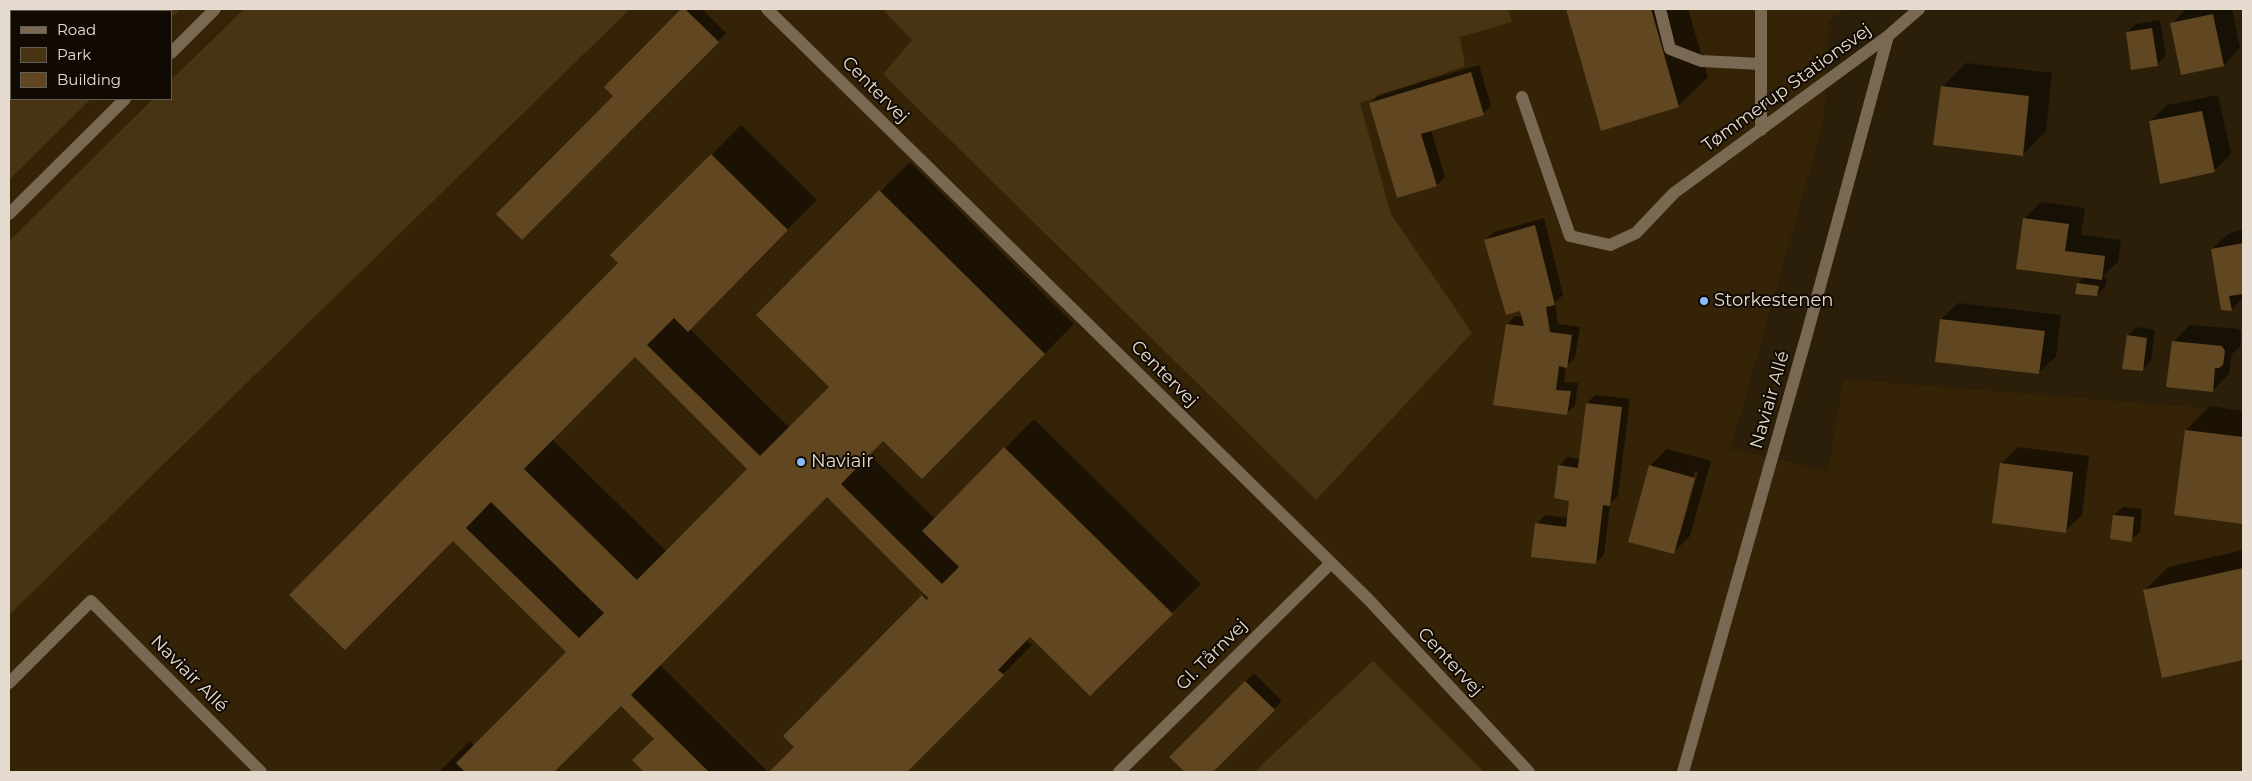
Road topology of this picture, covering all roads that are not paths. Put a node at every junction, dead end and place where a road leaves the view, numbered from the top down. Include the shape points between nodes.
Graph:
1 (215, 9) edge
2 (767, 9) edge
3 (1660, 9) edge
4 (1760, 9) edge
5 (1919, 9) edge
6 (1888, 36) junction
7 (172, 52) edge
8 (1760, 64) junction
9 (1522, 97) dead end
10 (124, 100) edge
11 (1760, 130) junction
12 (9, 214) edge
13 (1331, 563) junction
14 (9, 682) edge
15 (261, 772) edge
16 (1119, 772) edge
17 (1529, 772) edge
18 (1683, 772) edge

1 - 7 street
2 - 13 street, Centervej
3 - 8 street via 1670,50 1701,61
4 - 8 street
5 - 6 street, Tømmerup Stationsvej
6 - 11 street, Tømmerup Stationsvej
6 - 18 street, Naviair Allé
8 - 11 street
9 - 11 street, Tømmerup Stationsvej via 1570,236 1610,245 1636,234 1674,193
10 - 12 street
13 - 16 street, Gl. Tårnvej
13 - 17 street, Centervej
14 - 15 street, Naviair Allé via 91,601

